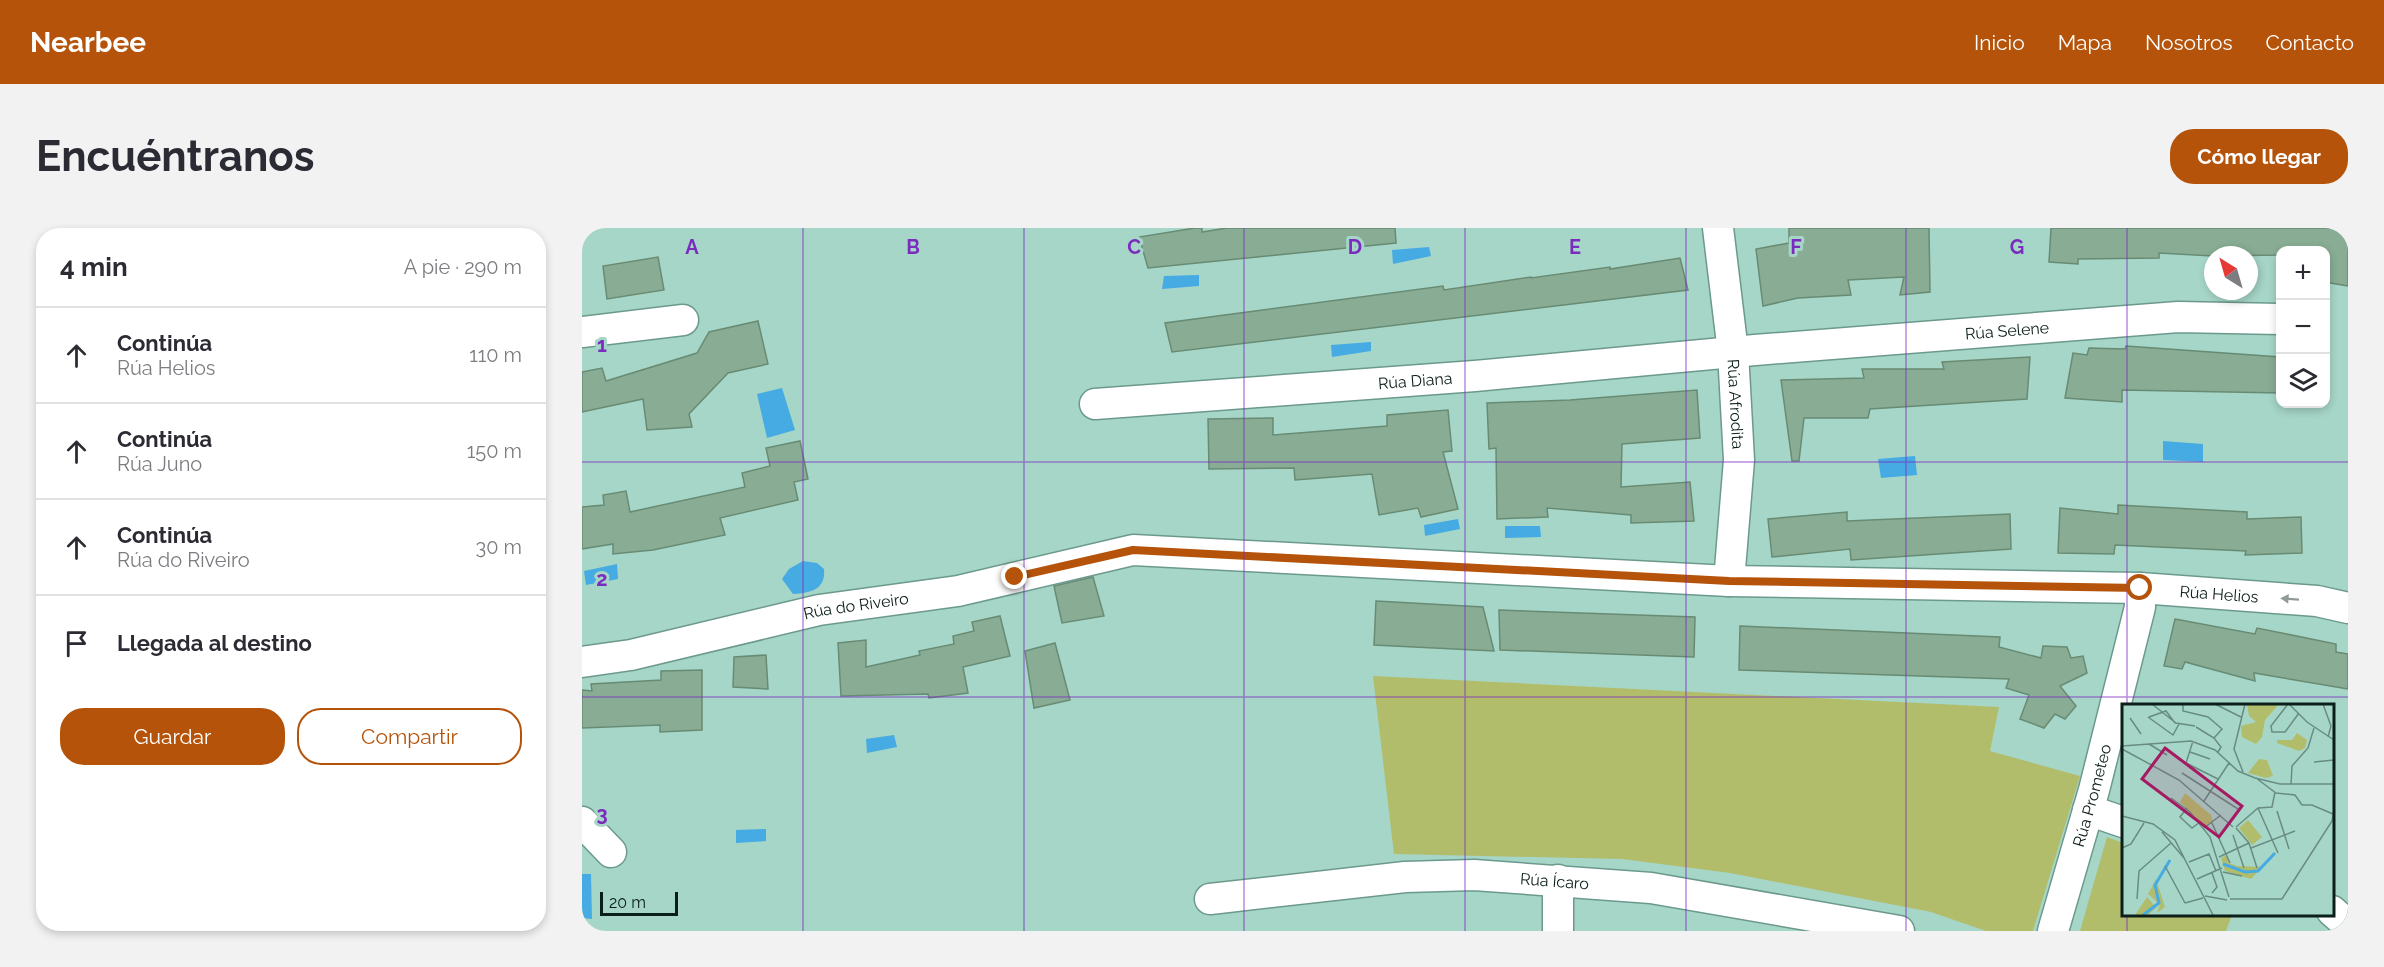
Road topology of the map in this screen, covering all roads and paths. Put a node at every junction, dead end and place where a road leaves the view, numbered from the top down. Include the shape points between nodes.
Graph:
1 (1718, 228) edge
2 (2276, 319) edge
3 (683, 320) dead end
4 (582, 332) edge
5 (1733, 352) junction
6 (1095, 404) dead end
7 (1729, 581) junction
8 (2140, 588) junction
9 (2348, 608) edge
10 (582, 662) edge
11 (2088, 810) junction
12 (582, 822) edge
13 (2122, 822) edge
14 (611, 852) dead end
15 (1558, 880) junction
16 (1210, 899) dead end
17 (2333, 913) edge
18 (2348, 925) edge
19 (1558, 931) edge
20 (1899, 931) edge
21 (2053, 931) edge

1 - 5 street, Rúa Afrodita
2 - 5 street, Rúa Selene via 2178,317
3 - 4 street
5 - 6 street, Rúa Diana
5 - 7 street, Rúa Afrodita via 1739,460
7 - 8 street, Rúa Helios
7 - 10 street, Rúa do Riveiro via 1133,550 958,591 819,610 631,655
9 -> 8 street, Rúa Helios via 2317,601
8 - 11 street, Rúa Prometeo via 2137,618
11 - 13 street
11 - 21 street, Rúa Prometeo
12 - 14 street
15 - 16 street, Rúa Ícaro via 1474,875 1405,877
15 - 19 street
15 - 20 street, Rúa Ícaro via 1651,888
17 - 18 street

